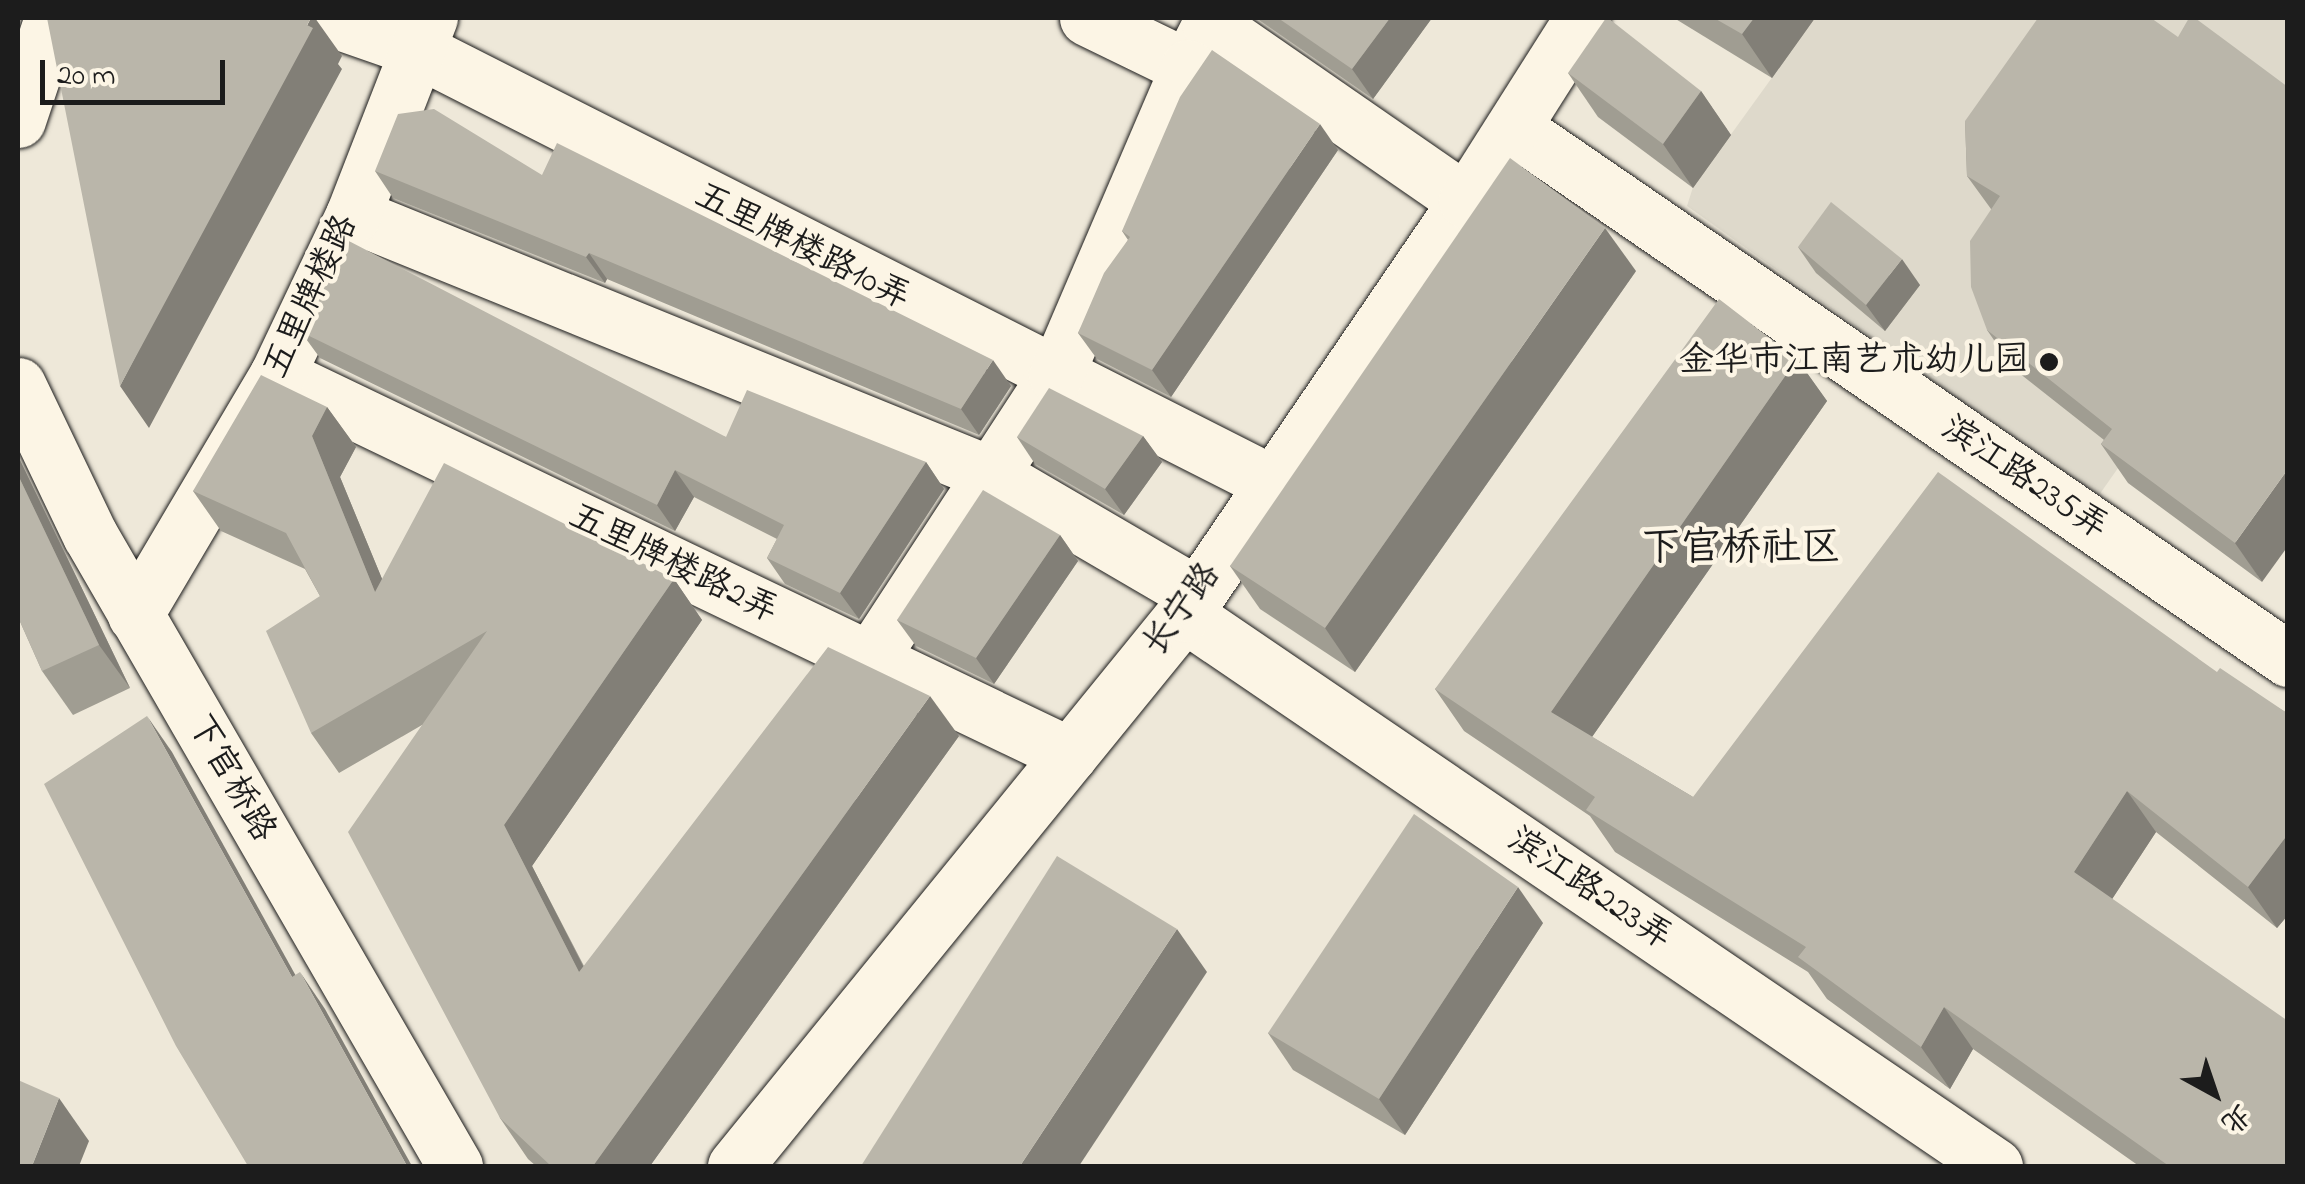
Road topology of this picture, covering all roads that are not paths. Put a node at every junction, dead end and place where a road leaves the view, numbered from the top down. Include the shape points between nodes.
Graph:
1 (52, 18) edge
2 (328, 18) edge
3 (1087, 18) edge
4 (1582, 18) edge
5 (422, 33) edge
6 (1204, 36) edge
7 (18, 120) edge
8 (1514, 128) junction
9 (1466, 201) junction
10 (353, 215) junction
11 (277, 375) junction
12 (1056, 375) junction
13 (18, 385) edge
14 (991, 474) junction
15 (1274, 484) junction
16 (1189, 604) junction
17 (136, 615) junction
18 (870, 659) junction
19 (2288, 660) edge
20 (1070, 755) junction
21 (455, 1166) edge
22 (736, 1166) edge
23 (1995, 1166) edge

1 - 7 street
2 - 5 street, 五里牌楼路10弄
3 - 6 street
4 - 8 street, 长宁路
5 - 10 street, 五里牌楼路
5 - 12 street, 五里牌楼路10弄
6 - 9 street
6 - 12 street
8 - 9 street, 长宁路
8 - 19 street, 滨江路235弄
9 - 15 street, 长宁路
10 - 11 street, 五里牌楼路
10 - 14 street, 滨江路223弄
11 - 17 street, 五里牌楼路
11 - 18 street, 五里牌楼路2弄
12 - 14 street
12 - 15 street, 五里牌楼路10弄
13 - 17 street, 下官桥路
14 - 16 street, 滨江路223弄
14 - 18 street
15 - 16 street, 长宁路
16 - 20 street, 长宁路
16 - 23 street, 滨江路223弄
17 - 21 street, 下官桥路
18 - 20 street, 五里牌楼路2弄
20 - 22 street, 长宁路

